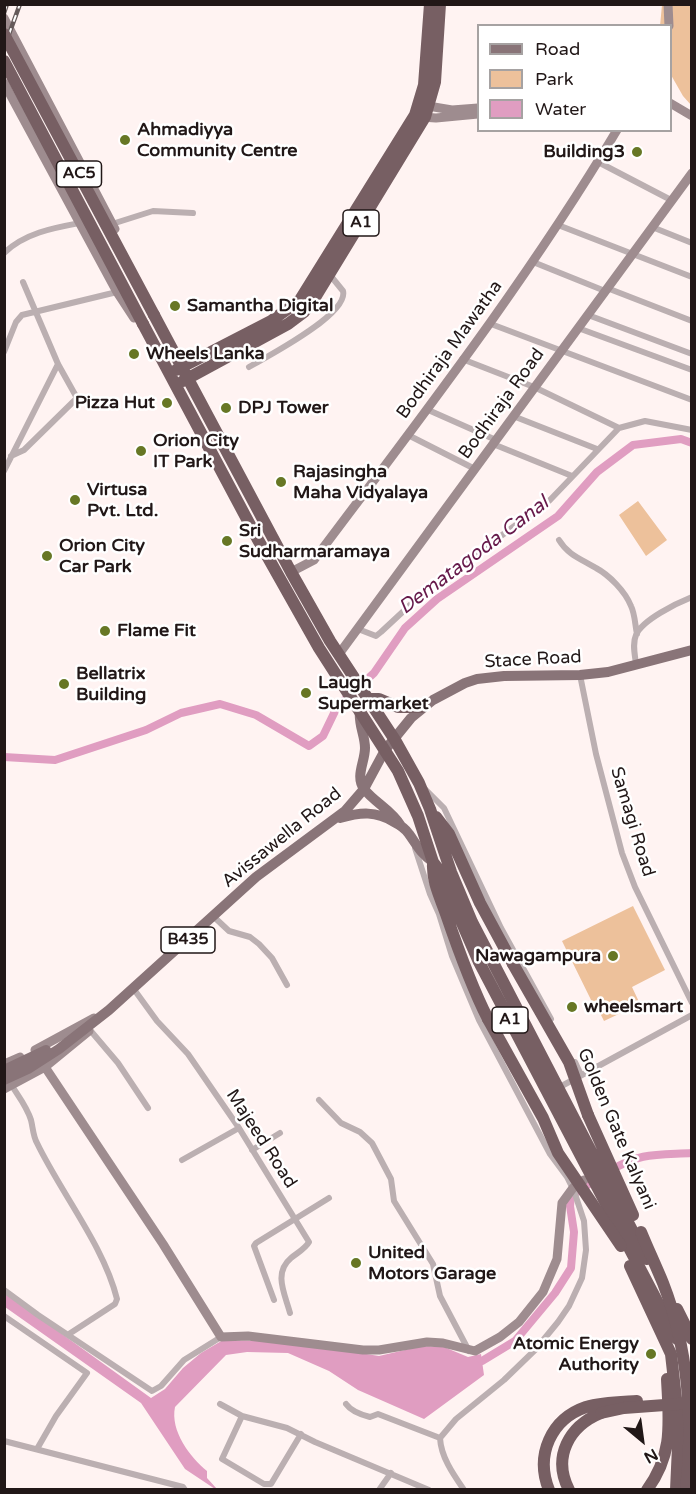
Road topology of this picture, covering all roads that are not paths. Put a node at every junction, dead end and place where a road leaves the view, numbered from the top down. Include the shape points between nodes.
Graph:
1 (430, 4) edge
2 (440, 4) edge
3 (668, 4) edge
4 (4, 18) edge
5 (669, 24) edge
6 (4, 34) edge
7 (4, 61) edge
8 (4, 83) edge
9 (672, 104) edge
10 (477, 108) edge
11 (422, 111) junction
12 (477, 114) edge
13 (692, 116) edge
14 (616, 132) edge
15 (66, 135) junction
16 (38, 148) junction
17 (598, 162) junction
18 (692, 173) edge
19 (671, 201) junction
20 (193, 213) dead end
21 (80, 223) junction
22 (112, 224) junction
23 (558, 225) junction
24 (652, 226) junction
25 (692, 243) edge
26 (4, 253) edge
27 (633, 253) junction
28 (533, 262) junction
29 (329, 274) junction
30 (692, 277) edge
31 (23, 282) dead end
32 (606, 289) junction
33 (117, 292) junction
34 (36, 311) junction
35 (588, 315) junction
36 (692, 321) edge
37 (490, 324) junction
38 (578, 328) junction
39 (562, 350) junction
40 (174, 351) junction
41 (4, 352) edge
42 (692, 354) edge
43 (462, 359) junction
44 (58, 364) junction
45 (183, 366) junction
46 (249, 367) dead end
47 (692, 370) edge
48 (170, 373) junction
49 (189, 378) junction
50 (534, 387) junction
51 (692, 400) edge
52 (426, 410) junction
53 (513, 416) junction
54 (619, 428) junction
55 (692, 430) edge
56 (408, 435) junction
57 (494, 442) junction
58 (597, 449) junction
59 (11, 456) junction
60 (475, 469) junction
61 (4, 471) edge
62 (572, 476) junction
63 (559, 540) dead end
64 (291, 572) junction
65 (692, 597) edge
66 (358, 629) junction
67 (637, 634) junction
68 (692, 650) edge
69 (339, 654) junction
70 (636, 664) junction
71 (580, 675) junction
72 (346, 677) junction
73 (362, 703) junction
74 (422, 707) junction
75 (394, 740) junction
76 (385, 750) junction
77 (419, 783) junction
78 (364, 789) junction
79 (430, 809) junction
80 (335, 819) junction
81 (401, 826) junction
82 (412, 838) junction
83 (433, 862) junction
84 (214, 917) junction
85 (287, 985) dead end
86 (133, 988) junction
87 (692, 1003) edge
88 (109, 1010) junction
89 (692, 1015) edge
90 (90, 1030) junction
91 (76, 1034) junction
92 (4, 1064) edge
93 (45, 1067) junction
94 (4, 1070) edge
95 (581, 1075) junction
96 (7, 1085) edge
97 (558, 1088) junction
98 (319, 1100) dead end
99 (148, 1108) dead end
100 (238, 1128) junction
101 (280, 1133) dead end
102 (252, 1150) junction
103 (182, 1160) dead end
104 (591, 1176) junction
105 (573, 1190) junction
106 (605, 1191) junction
107 (329, 1198) dead end
108 (295, 1219) junction
109 (641, 1232) junction
110 (4, 1290) edge
111 (274, 1300) dead end
112 (290, 1313) dead end
113 (4, 1316) edge
114 (663, 1333) junction
115 (69, 1334) junction
116 (690, 1335) edge
117 (220, 1337) junction
118 (469, 1352) junction
119 (692, 1374) edge
120 (692, 1396) edge
121 (692, 1403) edge
122 (220, 1404) dead end
123 (346, 1404) dead end
124 (242, 1416) junction
125 (301, 1434) junction
126 (440, 1438) junction
127 (4, 1441) edge
128 (37, 1449) junction
129 (391, 1473) junction
130 (413, 1486) edge
131 (185, 1490) edge
132 (379, 1490) edge
133 (429, 1490) edge
134 (464, 1490) edge
135 (549, 1490) edge
136 (569, 1490) edge
137 (647, 1490) edge
138 (676, 1490) edge
139 (686, 1490) edge

1 - 11 highway, A1
2 - 11 highway, A1 via 435,82
3 - 5 street
4 - 15 street
6 - 40 highway, AC5, bridge
7 - 48 highway, AC5, bridge
8 - 16 street
9 - 13 street
10 - 11 street
11 - 12 street
11 - 29 highway, A1
11 - 45 highway, A1 via 296,304
14 - 17 street, Bodhiraja Mawatha
15 - 16 street via 52,129
15 - 22 street
16 - 21 street
17 - 19 street
17 - 23 street, Bodhiraja Mawatha
18 - 19 street, Bodhiraja Road
19 - 24 street, Bodhiraja Road
20 - 22 street via 153,211
21 - 26 street via 36,233
21 - 33 street
22 - 40 street
23 - 27 street
23 - 28 street, Bodhiraja Mawatha
24 - 25 street
24 - 27 street, Bodhiraja Road
27 - 30 street
27 - 32 street, Bodhiraja Road
28 - 32 street
28 - 37 street, Bodhiraja Mawatha
29 - 46 street via 343,291 340,306 312,330
29 - 49 highway, A1 via 296,319
31 - 34 street
32 - 35 street, Bodhiraja Road
32 - 36 street
33 - 34 street
33 - 48 street
34 - 41 street via 22,315 16,322
34 - 44 street
35 - 38 street, Bodhiraja Road
35 - 42 street
37 - 39 street
37 - 43 street, Bodhiraja Mawatha
38 - 39 street, Bodhiraja Road
38 - 47 street
39 - 50 street, Bodhiraja Road
39 - 51 street
40 - 45 highway, AC5
43 - 50 street
43 - 52 street, Bodhiraja Mawatha
44 - 59 street
44 - 59 street via 77,398 24,450
45 - 48 highway, A1
45 - 49 highway, A1
48 - 49 highway, A1
48 - 72 highway, A1 via 319,648
49 - 64 highway, A1
50 - 53 street, Bodhiraja Road
50 - 54 street
52 - 56 street, Bodhiraja Mawatha
52 - 57 street
53 - 57 street, Bodhiraja Road
53 - 58 street
54 - 55 street via 645,421
54 - 58 street
56 - 60 street
56 - 64 street, Bodhiraja Mawatha via 314,560
57 - 60 street, Bodhiraja Road
57 - 62 street
58 - 62 street
59 - 61 street
60 - 66 street, Bodhiraja Road
62 - 66 street via 550,500 423,593 376,636
63 - 67 street via 572,555 613,581 631,606
64 - 69 highway, A1
65 - 67 street via 672,606
66 - 69 street, Bodhiraja Road
67 - 70 street
68 - 70 main road, Stace Road
69 - 72 highway, A1
70 - 71 main road, Stace Road
71 - 74 main road, Stace Road via 477,679
71 - 87 street, Samagi Road via 624,860
72 - 73 highway, A1
73 - 74 highway via 380,699 398,707
73 - 75 highway, A1
73 - 76 highway, A1
73 - 78 main road via 360,724 365,747 359,776
74 - 75 main road, Stace Road
75 - 76 main road, Avissawella Road
75 - 77 highway, A1
76 - 78 main road, Avissawella Road / B435
76 - 83 highway, A1 via 413,803
77 - 79 highway, A1
77 - 95 street via 444,808 501,928
78 - 80 main road, Avissawella Road / B435
78 - 81 main road via 395,815
79 - 97 highway, A1 via 472,922
79 - 109 highway, Golden Gate Kalyani, bridge via 449,834 475,893 569,1062 595,1133
80 - 81 main road via 373,813
80 - 84 main road, Avissawella Road / B435 via 256,877
81 - 82 main road
82 - 83 main road via 423,856
82 - 105 street via 478,1020
83 - 104 highway, A1 via 478,962
83 - 114 highway, bridge via 432,873 448,919 488,1019 543,1118 558,1154 621,1246
84 - 85 street via 229,931 259,944
84 - 86 main road, Avissawella Road / B435
86 - 88 main road, Avissawella Road / B435
86 - 100 street, Majeed Road via 188,1054
88 - 90 street
88 - 91 main road, Avissawella Road / B435
88 - 92 street
89 - 95 street
90 - 93 street
90 - 99 street
91 - 94 main road, B435
91 - 96 main road, B435
93 - 96 street
93 - 117 street
95 - 97 street
96 - 115 street via 24,1105 33,1136 114,1285 115,1304
97 - 106 highway, A1 via 596,1161
98 - 118 street via 340,1123 372,1143 391,1179 394,1201 434,1264 440,1296
100 - 102 street, Majeed Road
100 - 103 street
101 - 102 street
102 - 108 street, Majeed Road
104 - 105 street
104 - 106 highway, A1
105 - 118 street via 561,1203 556,1259 543,1292 519,1322 479,1350
105 - 126 street via 584,1221 586,1250 582,1278 569,1306 535,1350 456,1419
106 - 116 highway, A1
106 - 119 highway, A1
107 - 108 street
108 - 111 street via 254,1246
108 - 112 street, Majeed Road via 309,1242 282,1268 280,1277
109 - 116 highway, bridge
109 - 139 highway, Golden Gate Kalyani, bridge via 663,1283 683,1359 689,1418
110 - 115 street
113 - 128 street via 87,1373
114 - 137 highway via 667,1443 665,1460
114 - 138 highway via 676,1388
115 - 117 street via 152,1391 184,1360
117 - 118 street via 248,1336 363,1350 427,1342
120 - 135 highway via 601,1404 569,1416 546,1446 544,1467
121 - 136 highway, bridge via 624,1408 585,1420 563,1450 562,1470
122 - 124 street
123 - 126 street via 364,1416 378,1414
124 - 125 street
124 - 125 street via 222,1459 264,1484 271,1484
125 - 129 street
126 - 134 street via 440,1449
127 - 128 street
128 - 131 street
129 - 130 street
129 - 132 street
130 - 133 street

